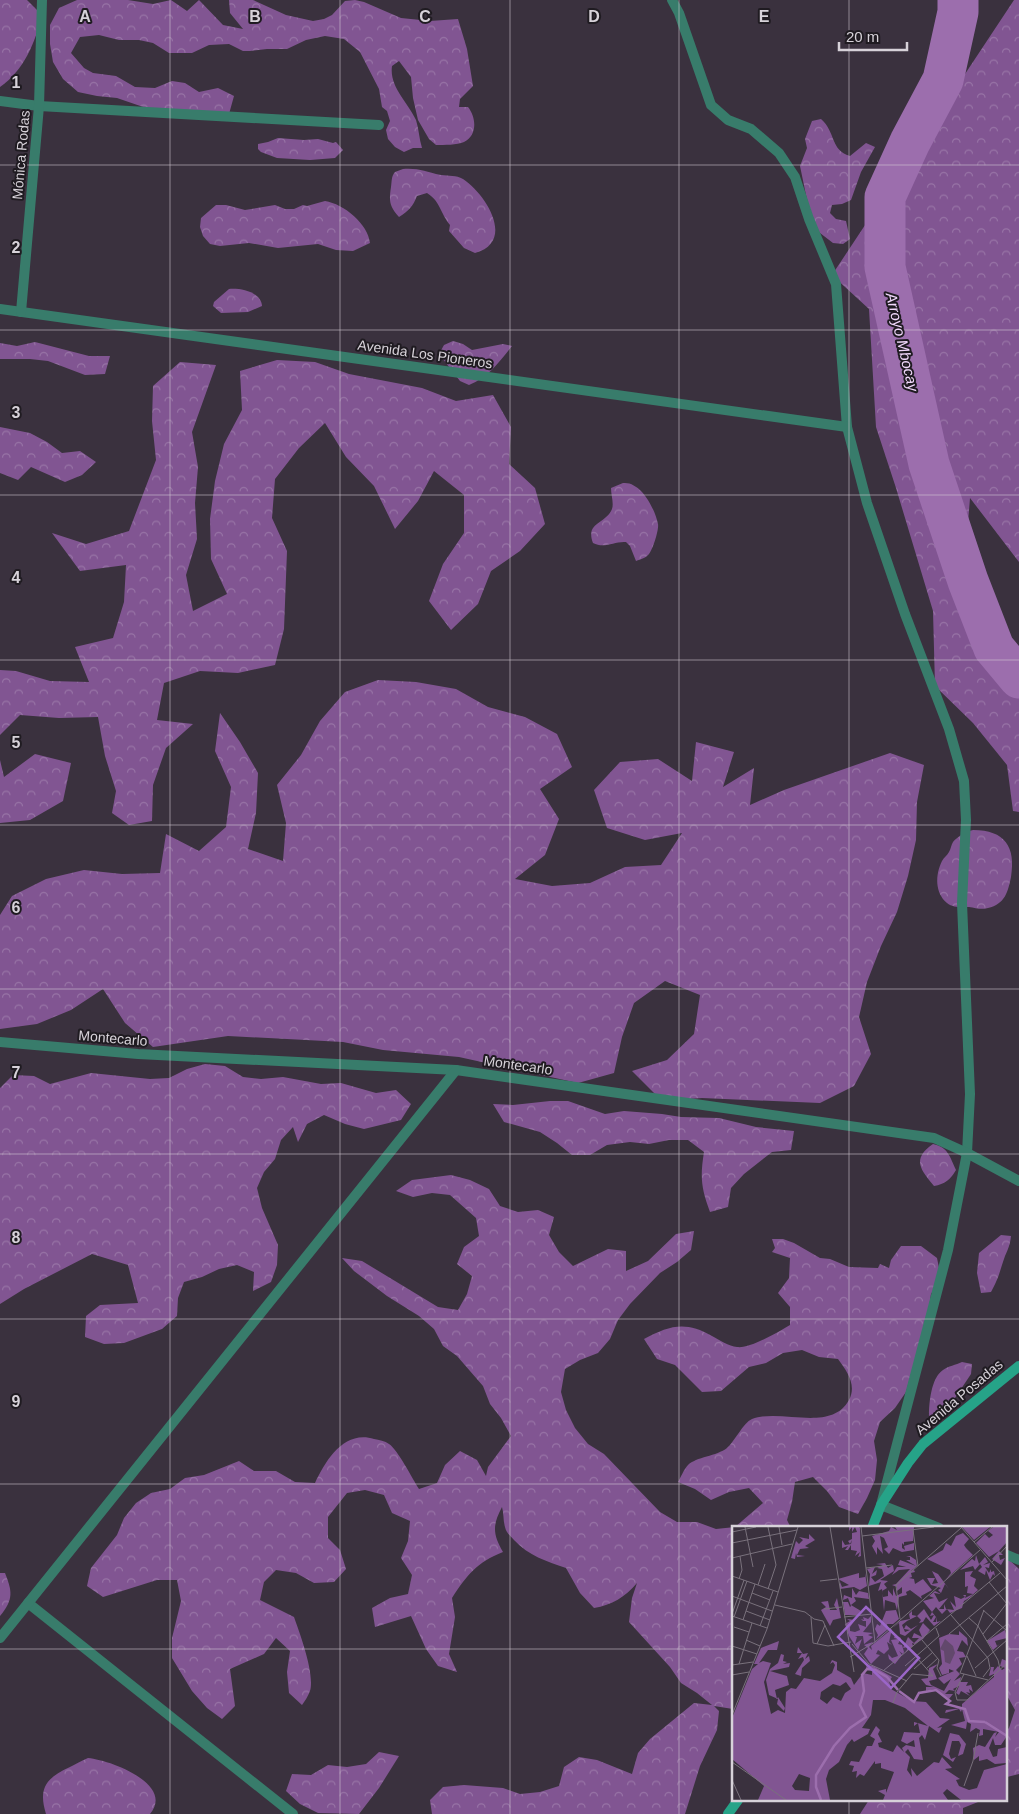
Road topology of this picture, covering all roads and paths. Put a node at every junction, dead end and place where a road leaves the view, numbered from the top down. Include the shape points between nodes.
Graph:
1 (42, 0) edge
2 (672, 0) edge
3 (0, 101) edge
4 (39, 106) junction
5 (379, 124) dead end
6 (0, 309) edge
7 (21, 312) junction
8 (847, 427) junction
9 (0, 1042) edge
10 (456, 1070) junction
11 (967, 1153) junction
12 (1019, 1181) edge
13 (1019, 1366) edge
14 (881, 1506) junction
15 (873, 1526) edge
16 (934, 1526) edge
17 (1006, 1554) edge
18 (1019, 1560) edge
19 (28, 1604) junction
20 (0, 1638) edge
21 (737, 1802) edge
22 (293, 1814) edge
23 (728, 1814) edge

1 - 4 street, Mónica Rodas
2 - 8 street via 712,105 728,120 751,129 779,153 795,177 836,284
3 - 4 street
4 - 5 street
4 - 7 street, Mónica Rodas
6 - 7 street, Avenida Los Pioneros
7 - 8 street, Avenida Los Pioneros
8 - 11 street via 868,503 905,614 949,729 964,781 966,820 962,903 970,1094
9 - 10 street, Montecarlo via 138,1054
10 - 11 street, Montecarlo via 934,1138
10 - 19 street
11 - 12 street, Montecarlo
11 - 14 street via 948,1250
13 - 14 street, Avenida Posadas via 923,1444
14 - 15 street, Avenida Posadas
14 - 16 street
17 - 18 street
19 - 20 street
19 - 22 street
21 - 23 street

